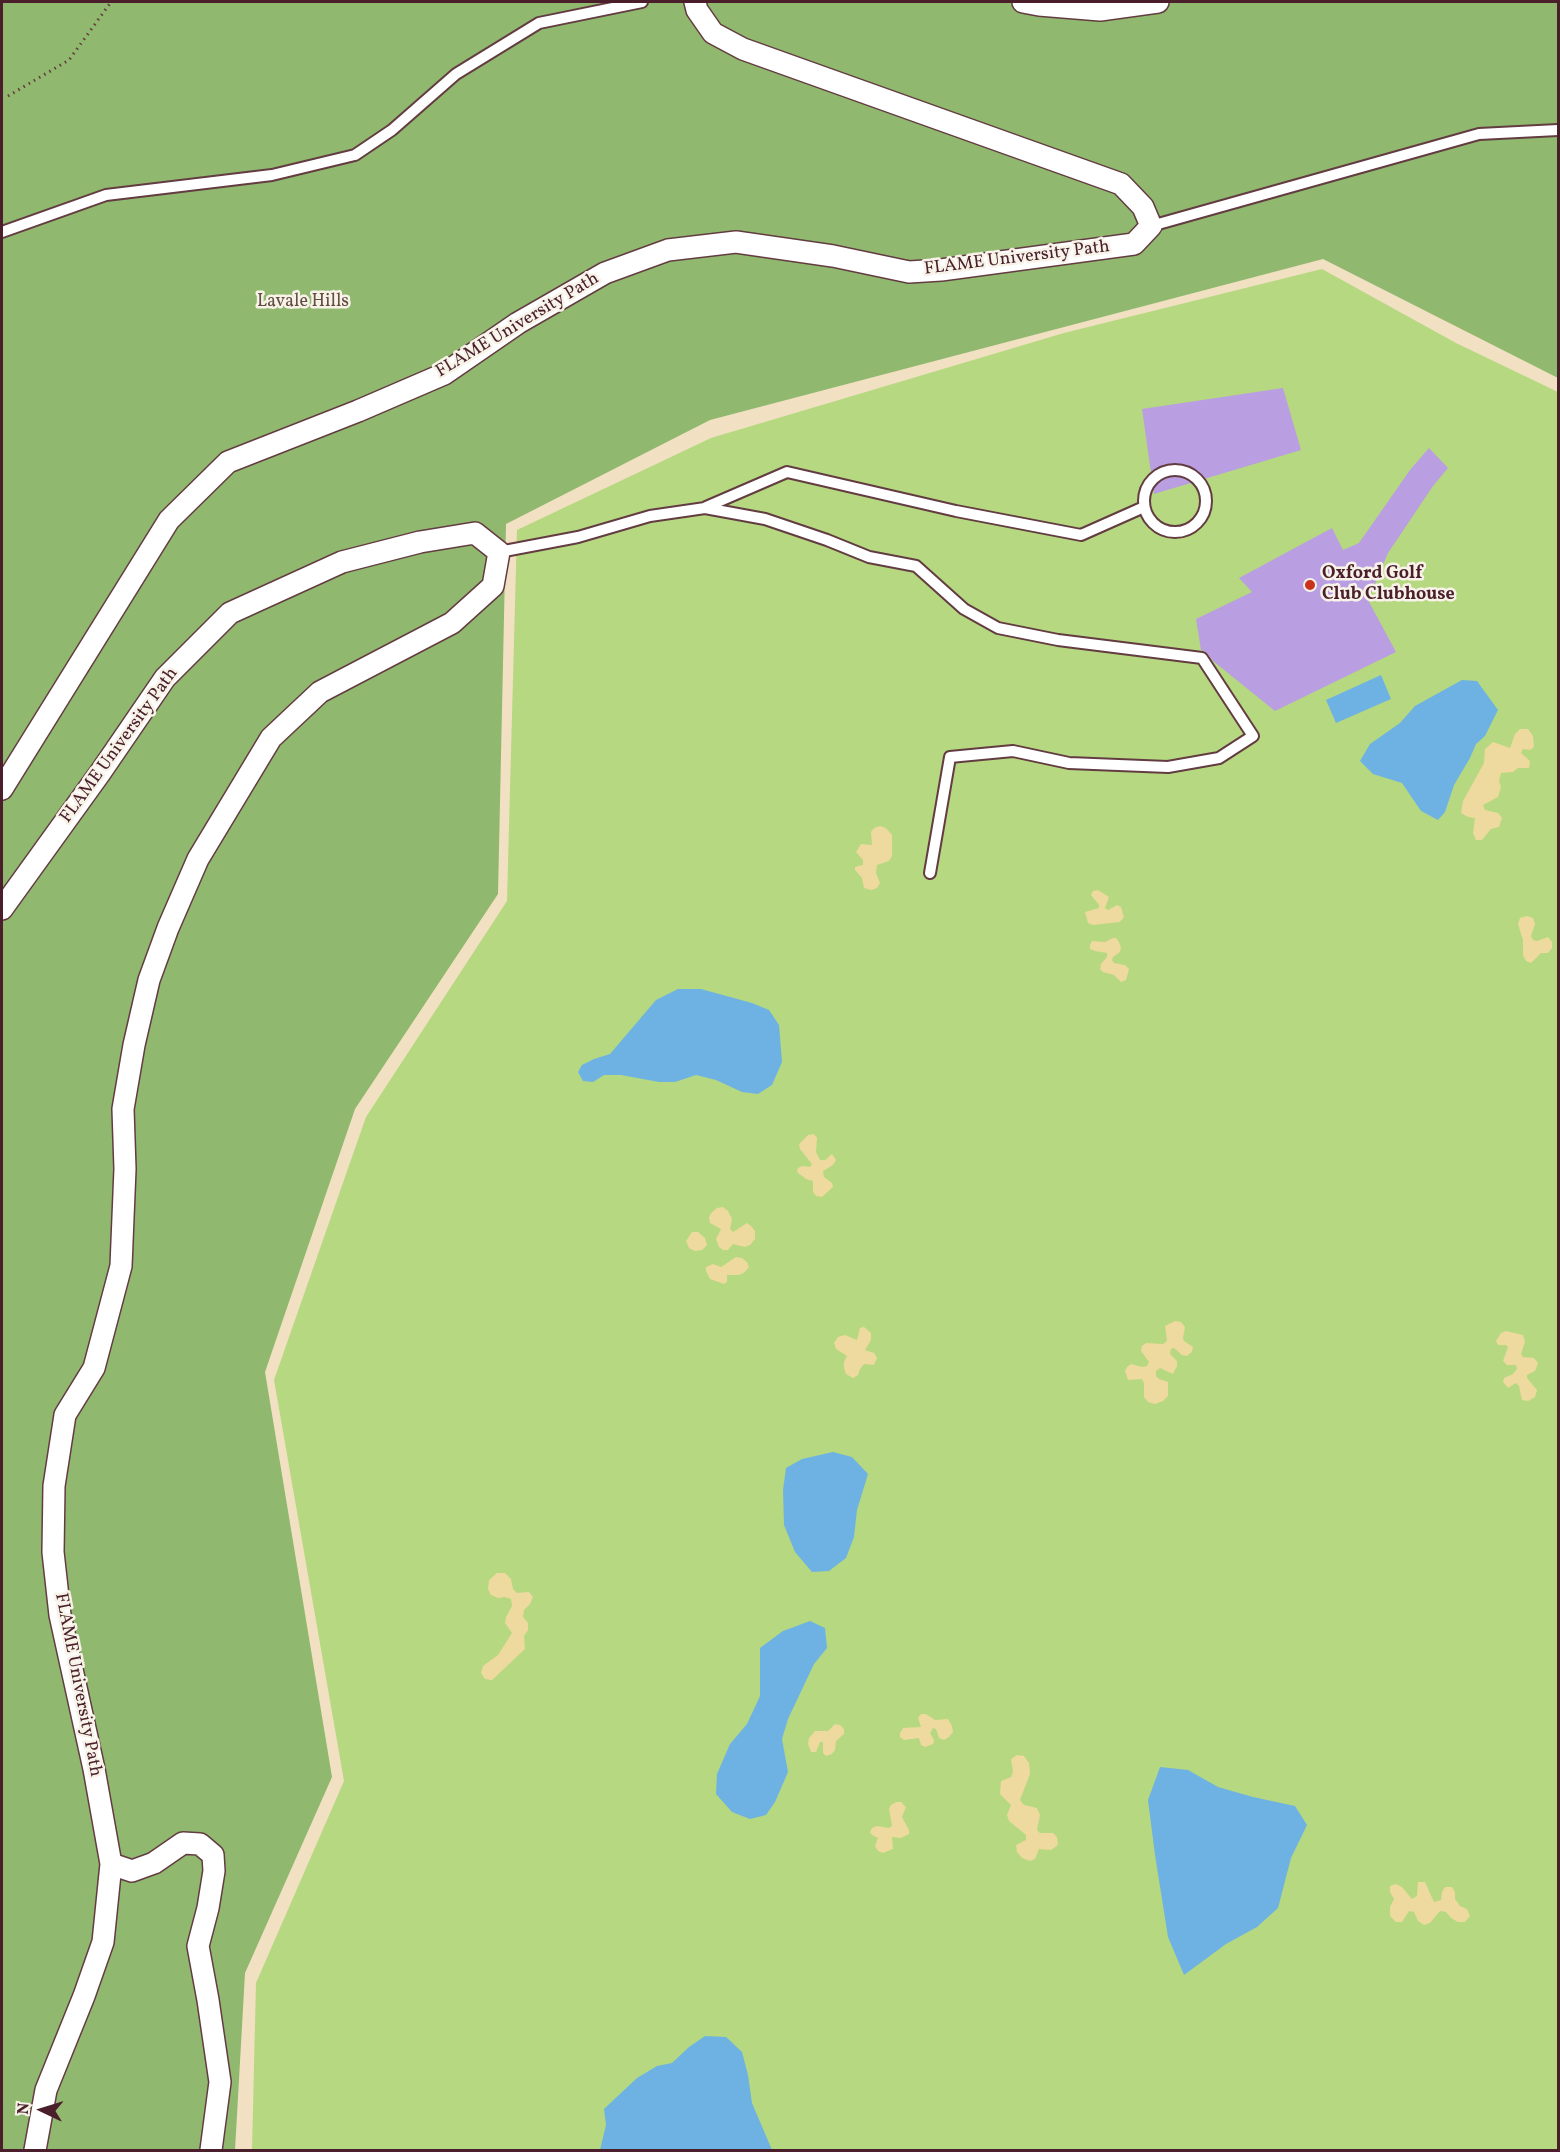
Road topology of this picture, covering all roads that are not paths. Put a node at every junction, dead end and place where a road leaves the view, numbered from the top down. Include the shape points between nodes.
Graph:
1 (642, 2) edge
2 (695, 2) edge
3 (1023, 2) edge
4 (1158, 2) edge
5 (1558, 130) edge
6 (1151, 226) junction
7 (2, 232) edge
8 (705, 507) junction
9 (1144, 507) junction
10 (500, 552) junction
11 (2, 789) edge
12 (930, 873) dead end
13 (2, 909) edge
14 (111, 1864) junction
15 (35, 2151) edge
16 (211, 2151) edge

1 - 7 lane via 538,23 456,74 392,130 355,155 272,175 106,195
2 - 6 street via 713,33 743,49 1121,184 1143,207
3 - 4 street via 1100,10
5 - 6 lane via 1479,134
6 - 11 street, FLAME University Path via 1134,244 940,270 909,272 736,242 668,250 605,273 519,323 444,374 228,462 169,520
8 - 9 lane via 787,472 1081,535
8 - 10 lane via 650,516 578,537
8 - 12 lane via 765,519 869,557 916,566 964,609 998,628 1058,640 1202,658 1253,736 1219,758 1168,767 1069,763 1013,751 950,758
9 - 9 lane via 1148,518 1166,532 1189,529 1204,513 1204,490 1191,474 1171,470 1152,479 1146,487
10 - 13 street, FLAME University Path via 475,533 420,542 342,562 230,613 165,678
10 - 14 street, FLAME University Path via 494,586 452,623 320,692 271,738 198,859 149,980 123,1109 121,1266 94,1368 65,1415 54,1486 53,1552 60,1615
14 - 15 street, FLAME University Path via 103,1942 46,2090
14 - 16 street via 132,1871 154,1863 183,1843 200,1844 213,1855 214,1872 198,1946 220,2082

